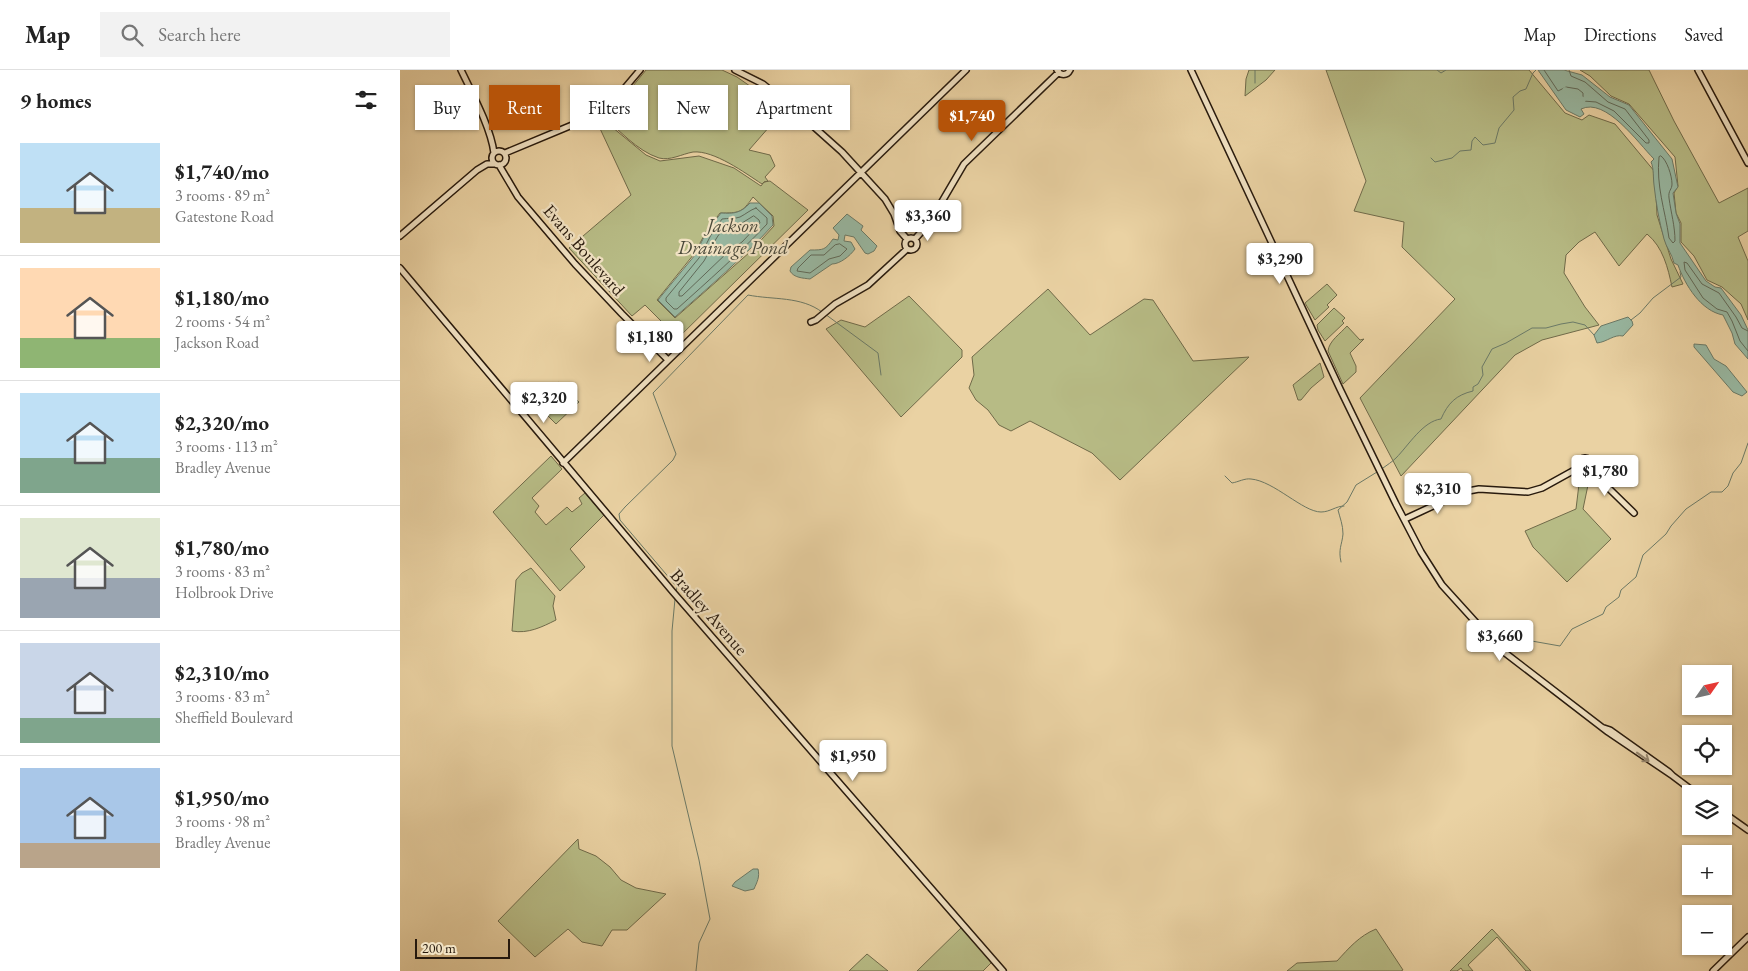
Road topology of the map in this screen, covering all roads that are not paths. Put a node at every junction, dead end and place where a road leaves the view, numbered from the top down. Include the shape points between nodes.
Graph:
1 (461, 70) edge
2 (640, 70) edge
3 (735, 70) edge
4 (966, 70) edge
5 (1070, 70) edge
6 (1191, 70) edge
7 (1698, 70) edge
8 (1058, 71) edge
9 (506, 155) junction
10 (497, 159) junction
11 (1748, 163) edge
12 (861, 172) junction
13 (400, 236) edge
14 (907, 239) junction
15 (915, 239) junction
16 (906, 249) junction
17 (400, 268) edge
18 (811, 322) dead end
19 (668, 360) junction
20 (563, 463) junction
21 (1580, 467) junction
22 (1589, 468) junction
23 (1634, 513) dead end
24 (1405, 518) junction
25 (1685, 785) edge
26 (1732, 819) edge
27 (1748, 830) edge
28 (1748, 937) edge
29 (1003, 971) edge
30 (1713, 971) edge

1 - 10 main road, Evans Boulevard
2 - 9 main road via 618,96 577,123
3 - 12 main road via 763,84 828,138
4 - 12 main road
5 - 8 main road via 1065,74
6 - 24 main road via 1340,389
7 - 11 main road
8 - 15 main road via 964,164 930,222
9 - 10 main road
9 - 10 main road
10 - 13 main road via 477,170
10 - 19 main road, Evans Boulevard via 518,197 575,264
12 - 14 main road via 885,199
12 - 19 main road
14 - 15 main road
14 - 16 main road
15 - 16 main road via 918,243 916,249
16 - 18 main road via 868,285
17 - 20 main road, Bradley Avenue
19 - 20 main road
20 - 29 main road, Bradley Avenue
21 - 22 main road
21 - 22 main road via 1585,458 1591,462
21 - 24 main road via 1542,488 1528,492 1479,489 1463,492
22 - 23 main road
24 - 25 main road via 1442,586 1500,649
26 - 27 main road
28 - 30 main road

